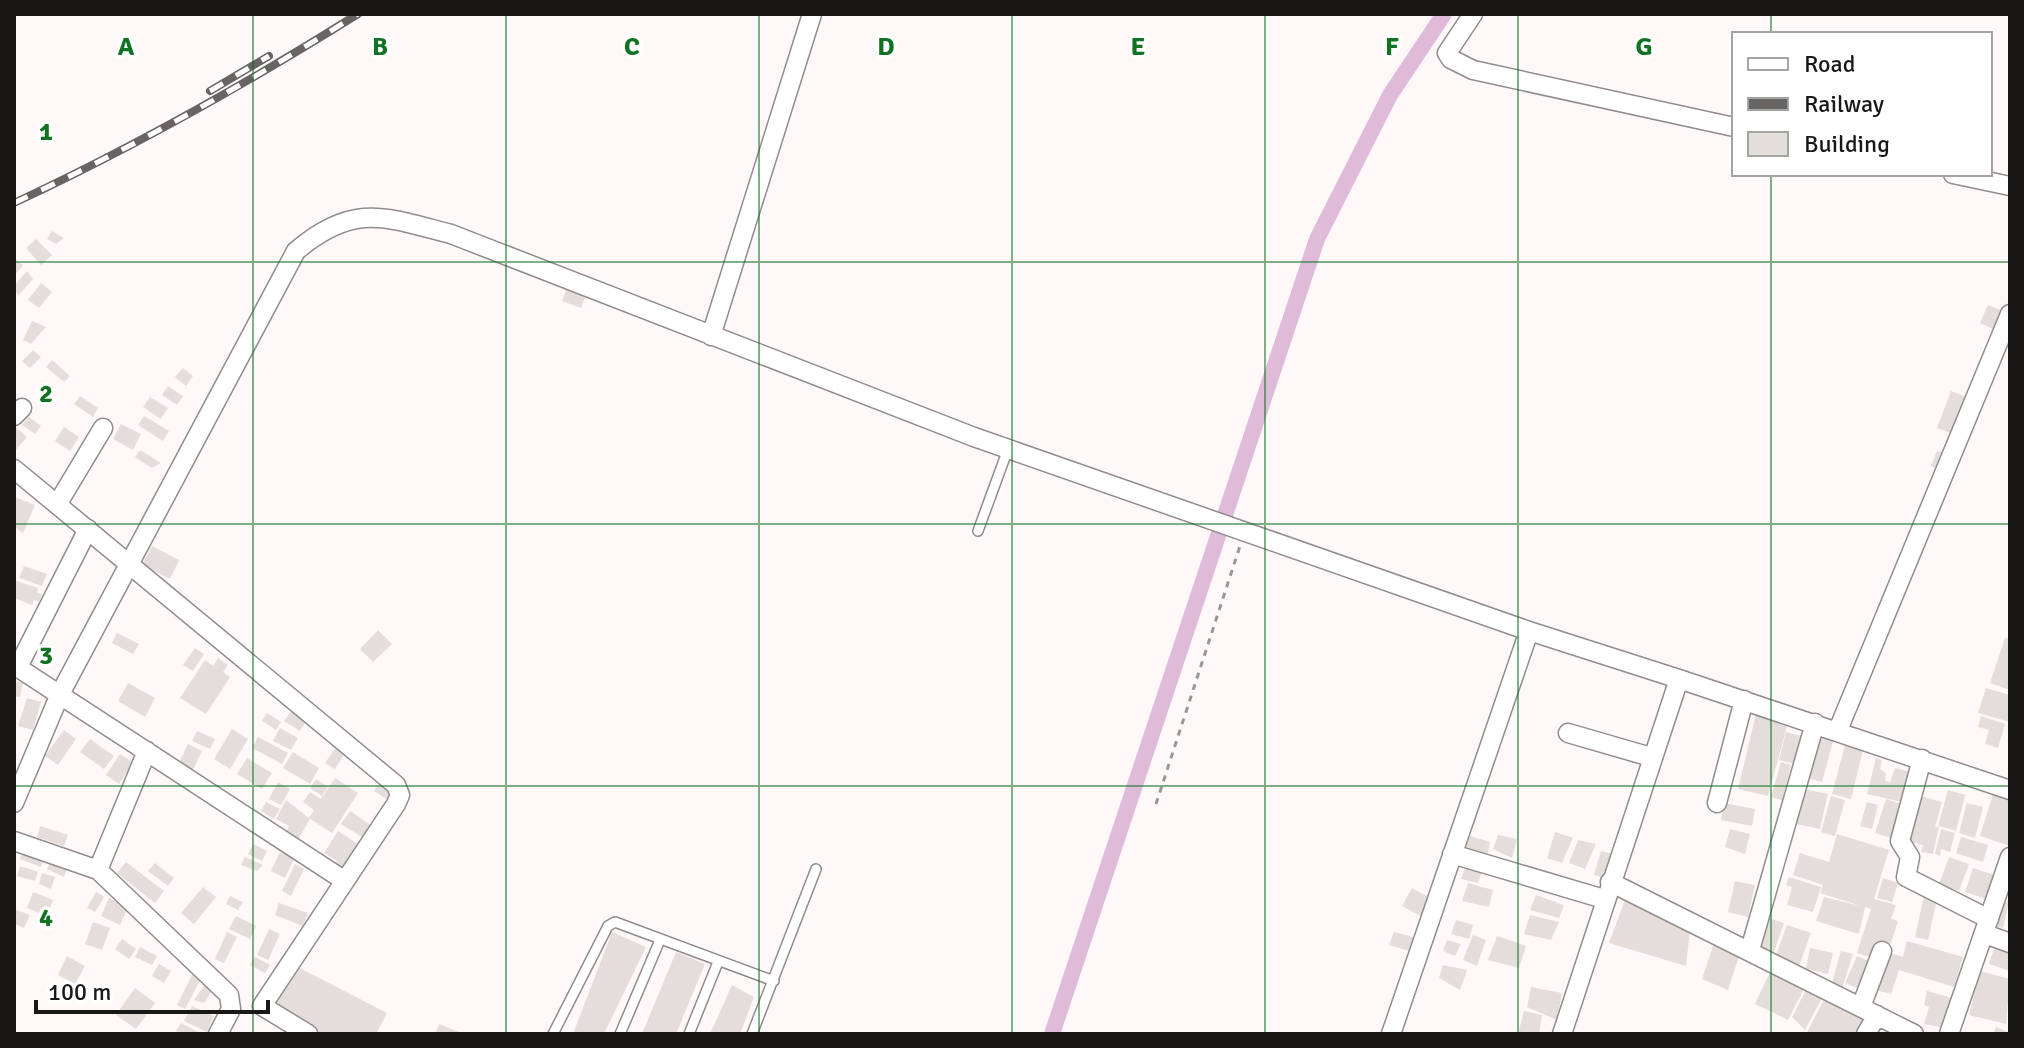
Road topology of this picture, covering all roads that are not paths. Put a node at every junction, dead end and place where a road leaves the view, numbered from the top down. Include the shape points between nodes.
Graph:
1 (812, 14) edge
2 (1473, 14) edge
3 (1732, 127) edge
4 (1962, 176) edge
5 (2010, 186) edge
6 (2010, 314) edge
7 (711, 336) junction
8 (103, 428) dead end
9 (1008, 449) junction
10 (14, 469) edge
11 (58, 503) junction
12 (88, 529) junction
13 (978, 531) dead end
14 (129, 563) junction
15 (1529, 631) junction
16 (16, 666) edge
17 (1679, 679) junction
18 (60, 694) junction
19 (1744, 700) junction
20 (1815, 723) junction
21 (1838, 730) junction
22 (1568, 733) dead end
23 (147, 751) junction
24 (1651, 757) junction
25 (1922, 759) junction
26 (2010, 790) edge
27 (14, 803) edge
28 (1717, 803) dead end
29 (14, 841) edge
30 (1452, 854) junction
31 (2008, 867) edge
32 (816, 869) dead end
33 (98, 870) junction
34 (345, 881) junction
35 (1607, 891) junction
36 (1987, 926) junction
37 (660, 940) junction
38 (2010, 943) edge
39 (1750, 950) junction
40 (1882, 951) dead end
41 (718, 962) junction
42 (774, 981) junction
43 (1869, 1011) junction
44 (218, 1034) edge
45 (308, 1034) edge
46 (553, 1034) edge
47 (620, 1034) edge
48 (689, 1034) edge
49 (752, 1034) edge
50 (1391, 1034) edge
51 (1562, 1034) edge
52 (1866, 1034) edge
53 (1914, 1034) edge
54 (1949, 1034) edge

1 - 7 street
2 - 3 street via 1447,53 1473,70
4 - 5 street
6 - 21 street
7 - 9 street
7 - 14 street via 399,218 366,214 333,225 296,251
8 - 11 street
9 - 13 lane
9 - 15 street
10 - 11 street
11 - 12 street
12 - 14 street
12 - 16 street
14 - 18 street
14 - 34 street via 396,785 396,804
15 - 17 street
15 - 30 street
16 - 18 street
17 - 19 street
17 - 24 street
18 - 23 street
18 - 27 street
19 - 20 street
19 - 28 street
20 - 21 street
20 - 39 street
21 - 25 street
22 - 24 street
23 - 33 street
23 - 34 street
24 - 35 street
25 - 26 street
25 - 36 street via 1899,844 1910,857 1906,877
29 - 33 street
30 - 35 street
30 - 50 street
31 - 36 street
32 - 42 lane
33 - 44 street via 229,995 231,1009
34 - 45 street via 262,1006
35 - 39 street
35 - 51 street
36 - 38 street
36 - 54 street
37 - 41 lane
37 - 46 lane via 624,922 608,926
37 - 47 lane
39 - 43 street
40 - 43 street
41 - 42 lane
41 - 48 lane
42 - 49 lane
43 - 52 street
43 - 53 street

